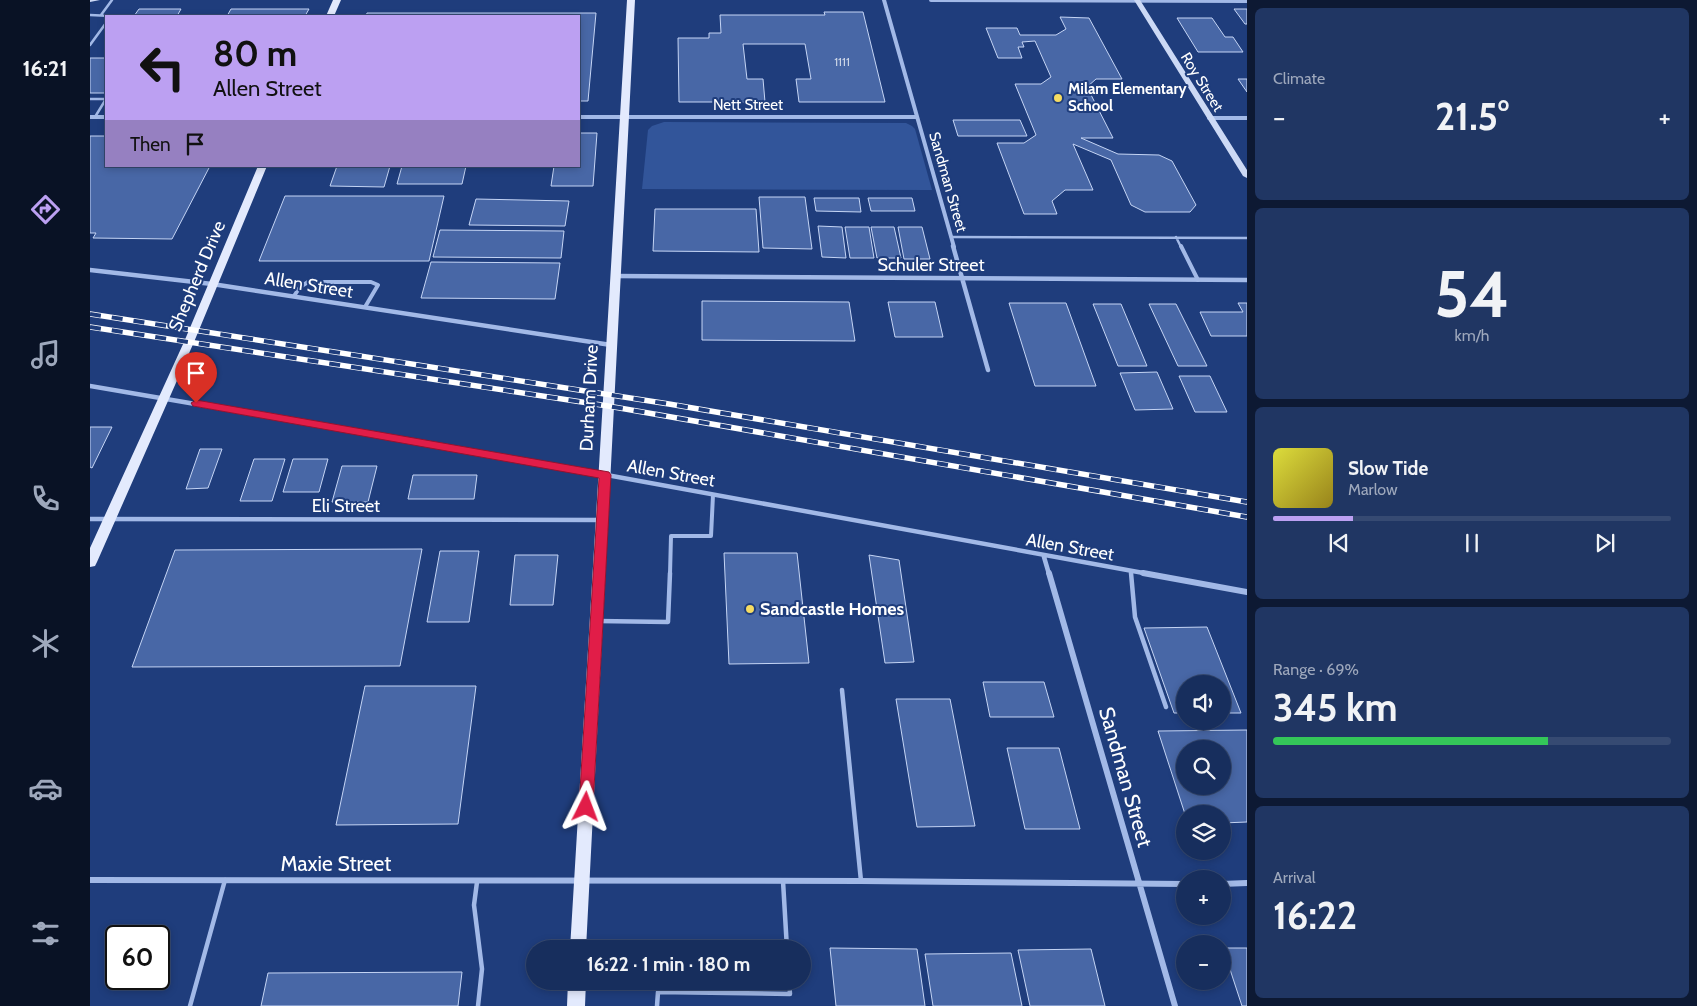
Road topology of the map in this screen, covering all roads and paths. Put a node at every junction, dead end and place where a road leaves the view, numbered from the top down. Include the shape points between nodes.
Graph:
1 (90, 0) edge
2 (97, 0) edge
3 (112, 0) edge
4 (337, 0) edge
5 (631, 0) edge
6 (884, 0) edge
7 (931, 0) edge
8 (1138, 0) edge
9 (1214, 0) edge
10 (1247, 0) edge
11 (90, 15) edge
12 (101, 15) junction
13 (105, 15) edge
14 (330, 15) edge
15 (105, 24) edge
16 (90, 45) edge
17 (105, 99) edge
18 (90, 100) edge
19 (105, 100) edge
20 (624, 116) junction
21 (92, 117) edge
22 (105, 117) edge
23 (580, 117) edge
24 (917, 117) junction
25 (1209, 118) junction
26 (1247, 118) edge
27 (263, 167) edge
28 (1247, 176) edge
29 (951, 237) junction
30 (1176, 237) junction
31 (1247, 238) edge
32 (90, 270) edge
33 (615, 276) junction
34 (962, 279) junction
35 (1198, 280) junction
36 (1247, 280) edge
37 (212, 284) junction
38 (294, 296) junction
39 (365, 307) junction
40 (612, 345) junction
41 (988, 370) dead end
42 (90, 386) edge
43 (164, 398) junction
44 (605, 475) junction
45 (713, 495) junction
46 (90, 519) edge
47 (108, 519) junction
48 (602, 520) junction
49 (1044, 556) junction
50 (90, 562) edge
51 (1130, 572) junction
52 (1247, 592) edge
53 (596, 621) junction
54 (842, 690) dead end
55 (1166, 707) dead end
56 (90, 880) edge
57 (225, 880) junction
58 (783, 881) junction
59 (861, 881) junction
60 (477, 882) junction
61 (582, 882) junction
62 (1247, 883) edge
63 (1176, 884) edge
64 (1231, 884) edge
65 (1140, 885) junction
66 (579, 940) edge
67 (786, 940) edge
68 (577, 990) edge
69 (790, 990) edge
70 (190, 1006) edge
71 (478, 1006) edge
72 (576, 1006) edge
73 (657, 1006) edge
74 (1175, 1006) edge

1 - 2 street
3 - 12 lane
4 - 14 main road
5 - 20 main road, Durham Drive
6 - 24 street, Sandman Street
7 - 8 street
8 - 9 street
8 - 25 street, Roy Street
9 - 10 street
11 - 12 lane
12 - 13 lane
15 - 16 lane
17 - 18 lane
19 - 21 lane
20 - 23 street, Nett Street
20 - 24 street, Nett Street
20 - 33 main road, Durham Drive
21 - 22 street
24 - 29 street, Sandman Street
25 - 26 street
25 - 28 street, Roy Street
27 - 37 main road, Shepherd Drive
29 - 30 lane
29 - 34 street, Sandman Street
30 - 31 lane
30 - 35 lane
32 - 37 street, Allen Street
33 - 34 street, Schuler Street
33 - 40 main road, Durham Drive
34 - 35 street, Schuler Street
34 - 41 street, Sandman Street
35 - 36 street, Schuler Street
37 - 38 street, Allen Street
37 - 43 main road, Shepherd Drive
38 - 39 street, Allen Street
38 - 39 lane via 308,282 371,282 378,286
39 - 40 street, Allen Street
40 - 44 main road, Durham Drive
42 - 43 street, Allen Street
43 - 44 street, Allen Street
43 - 47 main road, Shepherd Drive
44 - 45 street, Allen Street
44 - 48 main road, Durham Drive
45 - 49 street, Allen Street
45 - 53 lane via 710,536 671,536 668,622
46 - 47 street, Eli Street
47 - 48 street, Eli Street
47 - 50 main road, Shepherd Drive
48 - 53 main road, Durham Drive
49 - 51 street, Allen Street
49 - 65 street, Sandman Street
51 - 52 street, Allen Street
51 - 55 lane via 1135,617
53 - 61 main road, Durham Drive
54 - 59 lane
56 - 57 street, Maxie Street
57 - 60 street, Maxie Street
57 - 70 lane
58 - 59 street, Maxie Street
58 - 61 street, Maxie Street
58 - 67 lane
59 - 65 street, Maxie Street
60 - 61 street, Maxie Street
60 - 71 lane via 474,905 482,969
61 - 66 main road, Durham Drive
62 - 64 street
63 - 65 street, Maxie Street
65 - 74 street, Sandman Street
68 - 72 main road
69 - 73 lane via 790,994 658,992

